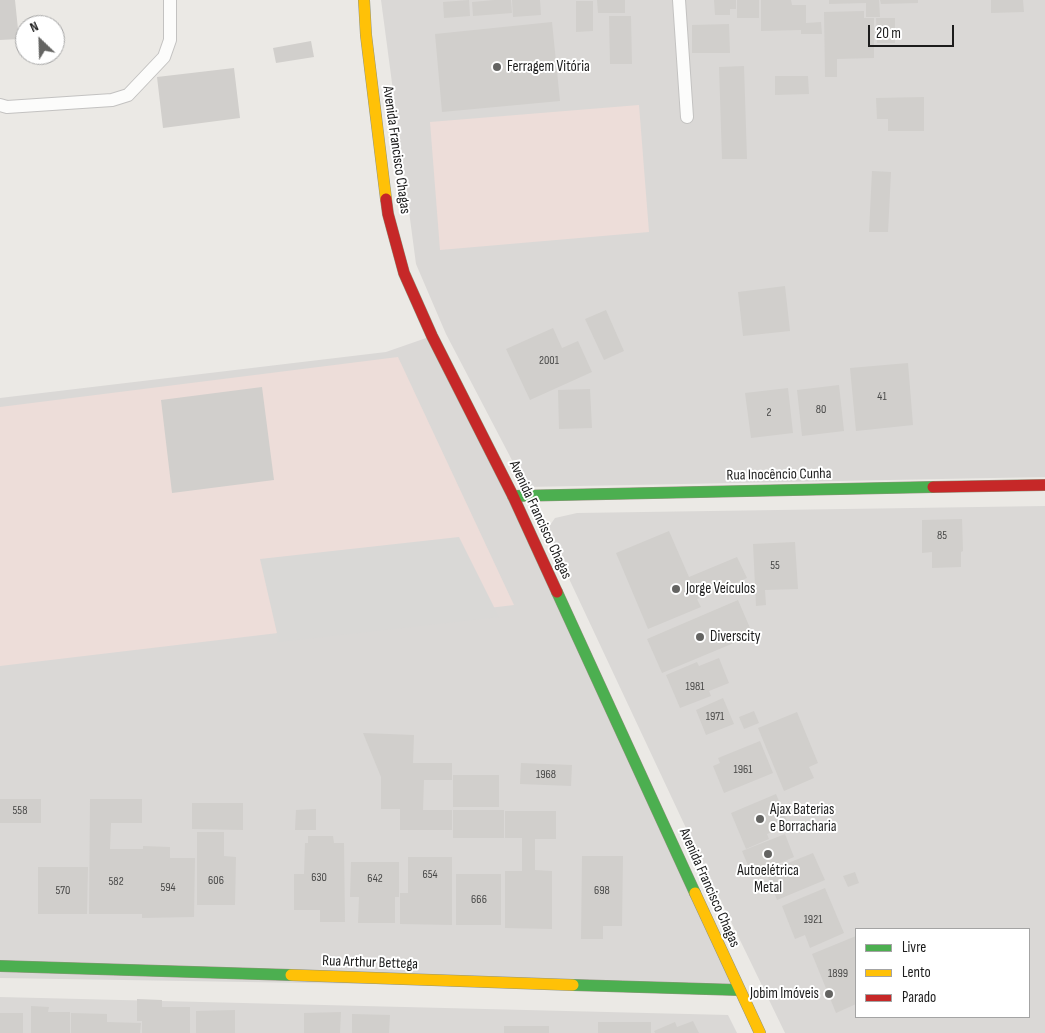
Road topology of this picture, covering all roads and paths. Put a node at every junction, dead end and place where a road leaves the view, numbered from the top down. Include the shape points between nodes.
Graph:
1 (170, 0) edge
2 (364, 0) edge
3 (679, 0) edge
4 (0, 105) edge
5 (686, 117) dead end
6 (1045, 485) edge
7 (513, 496) junction
8 (0, 966) edge
9 (739, 990) junction
10 (760, 1033) edge

1 - 4 lane via 170,40 164,57 128,95 112,100
2 - 7 street, Avenida Francisco Chagas via 388,214 404,273 432,336
3 - 5 lane
6 - 7 street, Rua Inocêncio Cunha
7 - 9 street, Avenida Francisco Chagas
8 - 9 street, Rua Arthur Bettega
9 - 10 street, Avenida Francisco Chagas

